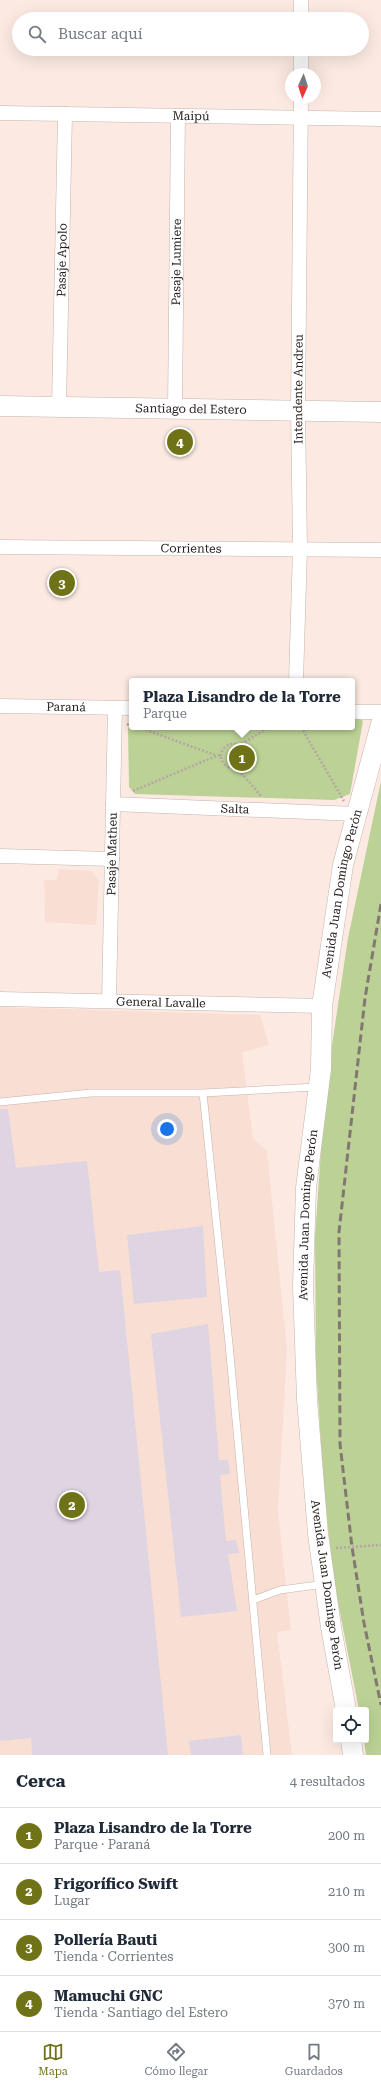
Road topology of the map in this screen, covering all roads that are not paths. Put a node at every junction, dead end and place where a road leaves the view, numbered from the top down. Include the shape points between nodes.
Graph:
1 (302, 0) edge
2 (301, 12) edge
3 (301, 56) edge
4 (301, 68) edge
5 (301, 104) edge
6 (0, 113) edge
7 (65, 114) junction
8 (178, 116) junction
9 (301, 117) junction
10 (381, 119) edge
11 (0, 406) edge
12 (60, 407) junction
13 (175, 408) junction
14 (298, 410) junction
15 (381, 412) edge
16 (0, 547) edge
17 (300, 549) junction
18 (381, 550) edge
19 (296, 678) edge
20 (0, 706) edge
21 (115, 708) junction
22 (129, 708) edge
23 (355, 712) edge
24 (381, 712) edge
25 (381, 724) edge
26 (113, 804) junction
27 (351, 814) junction
28 (0, 856) edge
29 (112, 858) junction
30 (0, 999) edge
31 (109, 1001) junction
32 (322, 1006) junction
33 (319, 1087) junction
34 (203, 1093) junction
35 (0, 1102) edge
36 (325, 1584) junction
37 (253, 1600) junction
38 (346, 1707) edge
39 (351, 1743) edge
40 (267, 1755) edge
41 (353, 1755) edge

1 - 2 street
3 - 4 street
5 - 9 street, Intendente Andreu
6 - 7 street, Maipú
7 - 8 street, Maipú
7 - 12 street, Pasaje Apolo
8 - 9 street, Maipú
8 - 13 street, Pasaje Lumiere
9 - 10 street, Maipú
9 - 14 street, Intendente Andreu
11 - 12 street, Santiago del Estero
12 - 13 street, Santiago del Estero
13 - 14 street, Santiago del Estero
14 - 15 street, Santiago del Estero
14 - 17 street, Intendente Andreu
16 - 17 street, Corrientes
17 - 18 street, Corrientes
17 - 19 street, Intendente Andreu
20 - 21 street, Paraná
21 - 22 street, Paraná
21 - 26 street, Pasaje Matheu
23 - 24 street
25 - 27 street, Avenida Juan Domingo Perón
26 - 27 street, Salta
26 - 29 street, Pasaje Matheu
27 - 32 street, Avenida Juan Domingo Perón
28 - 29 street
29 - 31 street, Pasaje Matheu
30 - 31 street, General Lavalle
31 - 32 street, General Lavalle
32 - 33 street, Avenida Juan Domingo Perón
33 - 34 lane
33 - 36 street, Avenida Juan Domingo Perón via 306,1188 303,1286 307,1399
34 - 35 lane via 91,1094
34 - 37 lane
36 - 37 lane via 280,1590
36 - 38 street, Avenida Juan Domingo Perón
37 - 40 lane
39 - 41 street

